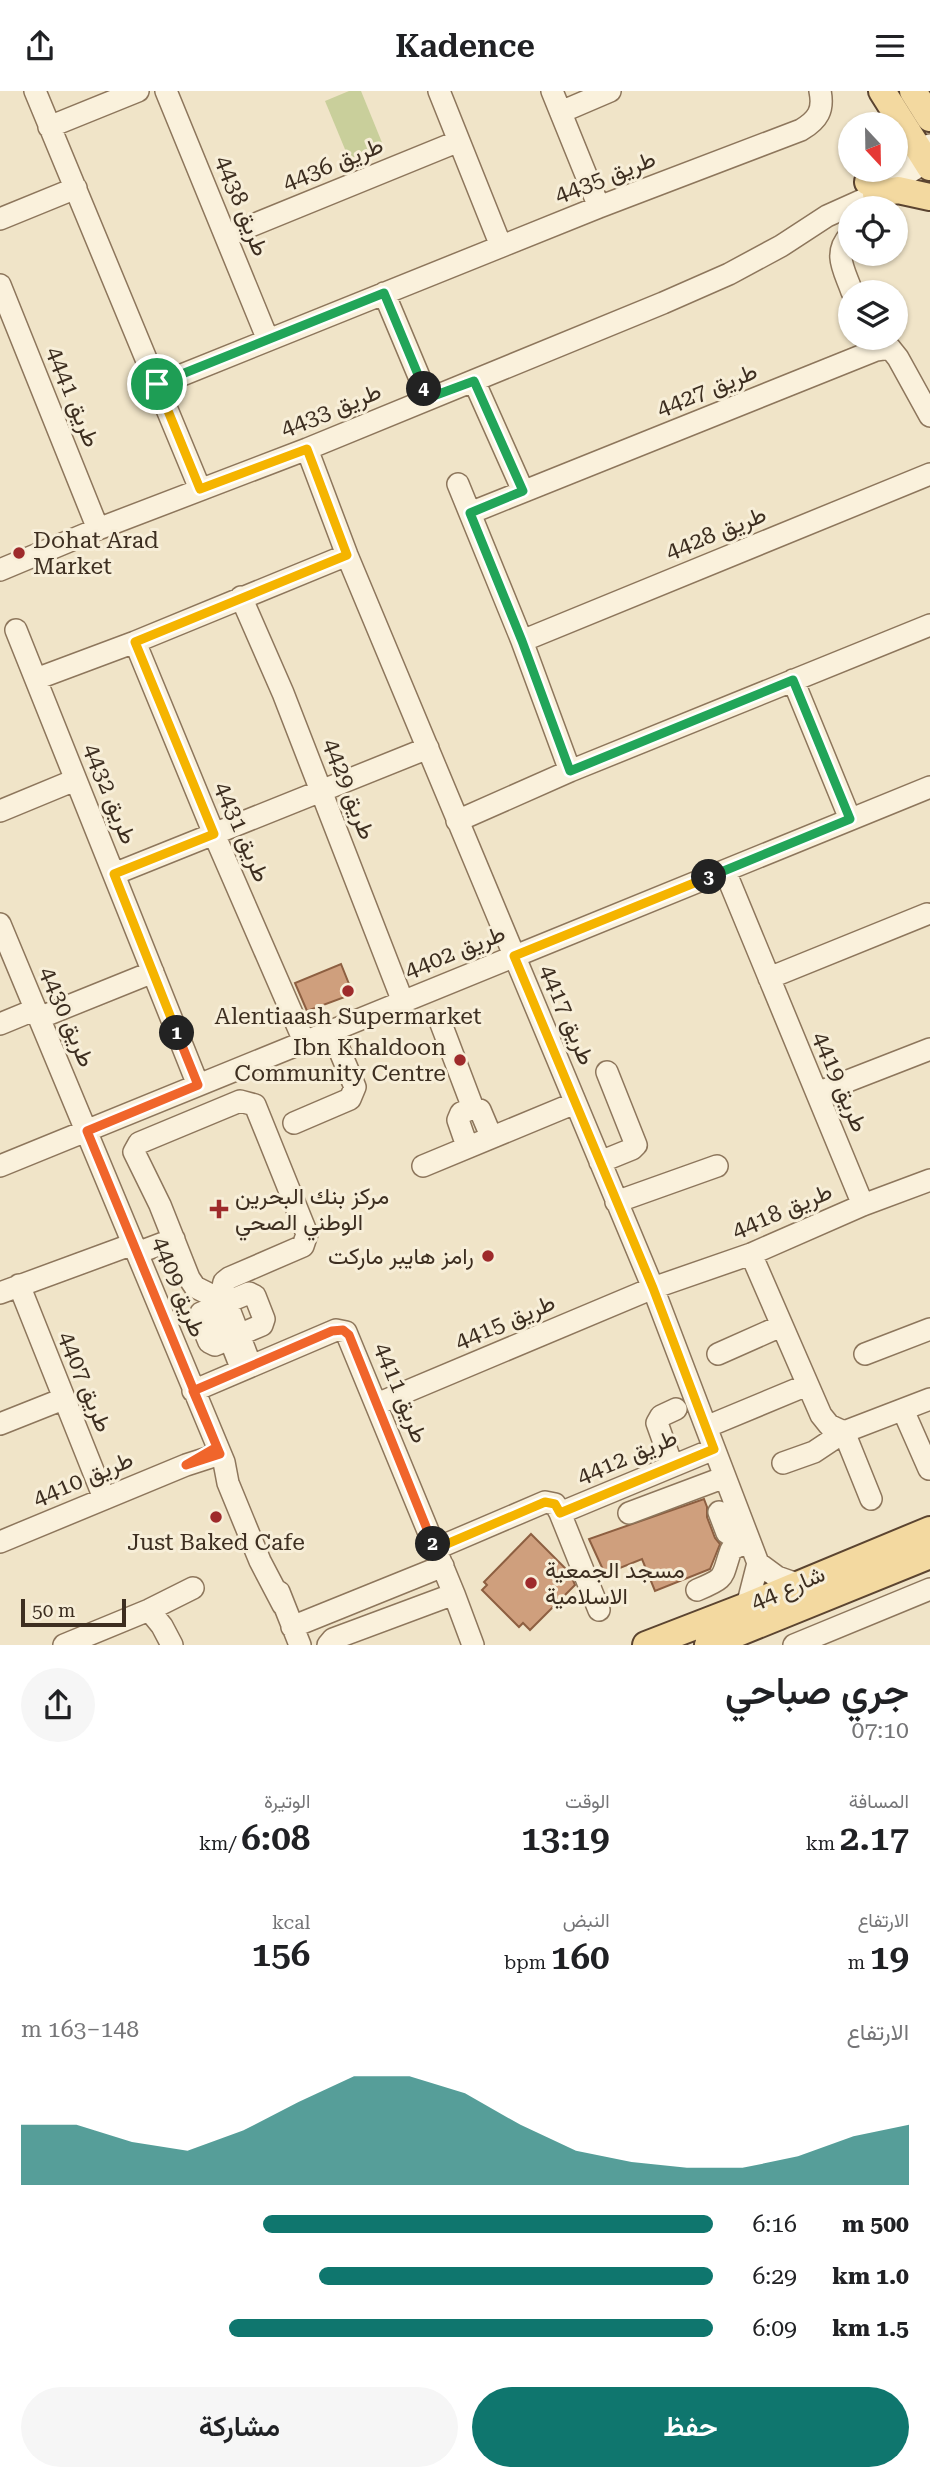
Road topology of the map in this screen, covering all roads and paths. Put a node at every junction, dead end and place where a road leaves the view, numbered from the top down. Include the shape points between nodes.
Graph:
1 (35, 91) edge
2 (138, 91) edge
3 (166, 91) edge
4 (439, 91) edge
5 (552, 91) edge
6 (610, 91) edge
7 (820, 91) edge
8 (881, 91) edge
9 (913, 91) edge
10 (561, 111) junction
11 (886, 112) edge
12 (930, 118) edge
13 (49, 127) junction
14 (459, 141) junction
15 (927, 156) edge
16 (908, 161) edge
17 (76, 188) junction
18 (869, 188) edge
19 (930, 197) edge
20 (598, 207) junction
21 (0, 219) edge
22 (226, 236) junction
23 (501, 246) junction
24 (0, 285) edge
25 (384, 293) junction
26 (268, 340) junction
27 (474, 381) junction
28 (157, 384) junction
29 (428, 398) junction
30 (930, 416) edge
31 (307, 449) junction
32 (930, 474) edge
33 (458, 484) dead end
34 (200, 489) junction
35 (523, 491) junction
36 (470, 513) junction
37 (98, 529) junction
38 (347, 555) junction
39 (0, 570) edge
40 (241, 597) junction
41 (930, 625) edge
42 (16, 630) dead end
43 (522, 641) junction
44 (135, 642) junction
45 (36, 679) junction
46 (793, 680) junction
47 (428, 748) junction
48 (570, 771) junction
49 (75, 780) junction
50 (930, 787) edge
51 (321, 791) junction
52 (0, 811) edge
53 (850, 819) junction
54 (457, 821) junction
55 (214, 834) junction
56 (725, 871) junction
57 (114, 874) junction
58 (927, 914) dead end
59 (0, 925) edge
60 (514, 956) junction
61 (153, 972) junction
62 (769, 978) junction
63 (403, 1002) junction
64 (36, 1014) junction
65 (439, 1021) dead end
66 (0, 1024) edge
67 (331, 1030) junction
68 (304, 1041) junction
69 (930, 1049) edge
70 (607, 1072) dead end
71 (198, 1085) junction
72 (817, 1093) junction
73 (575, 1103) junction
74 (473, 1108) junction
75 (294, 1123) dead end
76 (87, 1131) junction
77 (491, 1136) junction
78 (467, 1146) junction
79 (600, 1162) junction
80 (0, 1166) edge
81 (423, 1166) dead end
82 (717, 1166) dead end
83 (929, 1183) edge
84 (616, 1202) junction
85 (863, 1205) junction
86 (174, 1239) junction
87 (135, 1248) junction
88 (751, 1254) junction
89 (653, 1288) junction
90 (10, 1289) edge
91 (221, 1304) junction
92 (781, 1326) junction
93 (930, 1329) edge
94 (234, 1337) junction
95 (718, 1354) dead end
96 (865, 1354) dead end
97 (247, 1368) junction
98 (807, 1385) junction
99 (193, 1391) junction
100 (63, 1399) junction
101 (930, 1399) edge
102 (377, 1404) junction
103 (676, 1409) dead end
104 (903, 1410) junction
105 (0, 1424) edge
106 (706, 1427) junction
107 (844, 1432) junction
108 (714, 1449) junction
109 (220, 1454) junction
110 (783, 1463) dead end
111 (672, 1465) junction
112 (929, 1469) edge
113 (725, 1477) junction
114 (104, 1498) junction
115 (871, 1499) dead end
116 (560, 1513) junction
117 (629, 1513) dead end
118 (930, 1529) edge
119 (749, 1540) junction
120 (0, 1542) edge
121 (930, 1555) edge
122 (439, 1558) junction
123 (758, 1563) junction
124 (797, 1584) junction
125 (193, 1588) dead end
126 (930, 1589) edge
127 (697, 1590) dead end
128 (454, 1594) junction
129 (747, 1606) junction
130 (149, 1610) junction
131 (599, 1610) dead end
132 (296, 1636) edge
133 (470, 1636) edge
134 (64, 1644) edge
135 (172, 1644) edge
136 (328, 1644) edge
137 (646, 1644) edge
138 (708, 1644) edge
139 (794, 1644) edge

1 - 13 street
2 - 13 street
3 - 22 street, طريق 4438
4 - 14 street
5 - 10 street
6 - 10 street
7 - 20 street, طريق 4435 via 821,112 801,130
8 - 11 main road
8 - 15 main road
9 - 12 main road
10 - 20 street
13 - 17 street
14 - 22 street, طريق 4436
14 - 23 street
15 - 16 street
15 - 18 street, طريق 4433
17 - 21 street
17 - 28 street
18 - 19 main road
18 - 27 street, طريق 4433 via 729,274
20 - 23 street, طريق 4435
22 - 26 street, طريق 4438
23 - 25 street, طريق 4435
24 - 37 street, طريق 4441
25 - 26 street, طريق 4435
25 - 29 street
26 - 28 street, طريق 4435
27 - 29 street, طريق 4433
27 - 35 street
28 - 34 street
29 - 31 street, طريق 4433
30 - 35 street, طريق 4427 via 890,348 876,350
31 - 34 street, طريق 4433
31 - 38 street, طريق 4417
32 - 43 street, طريق 4428
33 - 36 street
34 - 37 street, طريق 4433
35 - 36 street, طريق 4427
36 - 43 street
37 - 39 street, طريق 4433
38 - 40 street
38 - 47 street, طريق 4417
40 - 44 street
40 - 51 street, طريق 4429
41 - 46 street
42 - 45 street, طريق 4432
43 - 48 street
44 - 45 street
44 - 55 street, طريق 4431
45 - 49 street, طريق 4432
46 - 48 street
46 - 53 street
47 - 51 street
47 - 54 street, طريق 4417
48 - 54 street
49 - 52 street
49 - 57 street, طريق 4432
50 - 53 street, طريق 4402
51 - 55 street
51 - 63 street, طريق 4429
53 - 56 street, طريق 4402
54 - 60 street, طريق 4417
55 - 57 street
55 - 68 street, طريق 4431
56 - 60 street, طريق 4402
56 - 62 street, طريق 4419
57 - 61 street, طريق 4432
58 - 62 street
59 - 64 street, طريق 4430
60 - 63 street, طريق 4402
60 - 73 street, طريق 4417
61 - 64 street
61 - 71 street, طريق 4432
62 - 72 street, طريق 4419
63 - 67 street, طريق 4402
64 - 66 street
64 - 76 street, طريق 4430
65 - 74 street
67 - 68 street, طريق 4402
67 - 75 street via 355,1087 350,1099
68 - 71 street, طريق 4402
69 - 72 street
70 - 79 street via 636,1145
71 - 76 street, طريق 4402
72 - 85 street, طريق 4419
73 - 77 street
73 - 79 street, طريق 4417
74 - 77 street via 480,1111
74 - 78 street via 458,1117
76 - 80 street, طريق 4402
76 - 87 street, طريق 4409
77 - 78 street
78 - 81 street
79 - 84 street, طريق 4417
82 - 84 street
83 - 85 street, طريق 4418
84 - 89 street, طريق 4417
85 - 88 street, طريق 4418
86 - 87 street, طريق 4407
86 - 91 street via 191,1283
86 - 91 street via 134,1152 136,1145 240,1101 251,1102 307,1239 299,1249 226,1280
87 - 90 street, طريق 4407
87 - 99 street, طريق 4409
88 - 89 street, طريق 4418
88 - 92 street
89 - 102 street, طريق 4415
89 - 106 street, طريق 4417
90 - 100 street, طريق 4407
91 - 94 street
91 - 94 street via 203,1311 200,1320 211,1343
91 - 94 street via 252,1294 264,1319 260,1327
92 - 95 street
92 - 98 street
93 - 96 street
94 - 97 street
97 - 99 street, طريق 4411
97 - 102 street, طريق 4411 via 343,1330
98 - 106 street
98 - 107 street via 821,1415
99 - 109 street, طريق 4409
100 - 105 street
100 - 114 street, طريق 4407
101 - 104 street
102 - 122 street, طريق 4411
103 - 111 street via 657,1423
104 - 107 street
104 - 112 street
106 - 108 street, طريق 4417
107 - 110 street via 814,1452
107 - 115 street
108 - 111 street, طريق 4412
108 - 113 street, طريق 4417
109 - 114 street, طريق 4410
109 - 132 street, طريق 4409 via 260,1561
111 - 116 street, طريق 4412
113 - 117 street
113 - 119 street, طريق 4417 via 727,1521
114 - 120 street, طريق 4410
116 - 122 street, طريق 4412 via 555,1504 545,1502
116 - 131 street, طريق 4412
118 - 124 main road, شارع 44
119 - 123 street, طريق 4417
119 - 127 street via 731,1549 721,1579
121 - 138 main road, شارع 44
122 - 128 street, طريق 4411
122 - 132 street
123 - 124 street
123 - 129 street
124 - 129 main road, شارع 44
125 - 130 street
126 - 139 street
128 - 133 street, طريق 4411
128 - 136 street
129 - 137 main road, شارع 44
130 - 134 street
130 - 135 street

